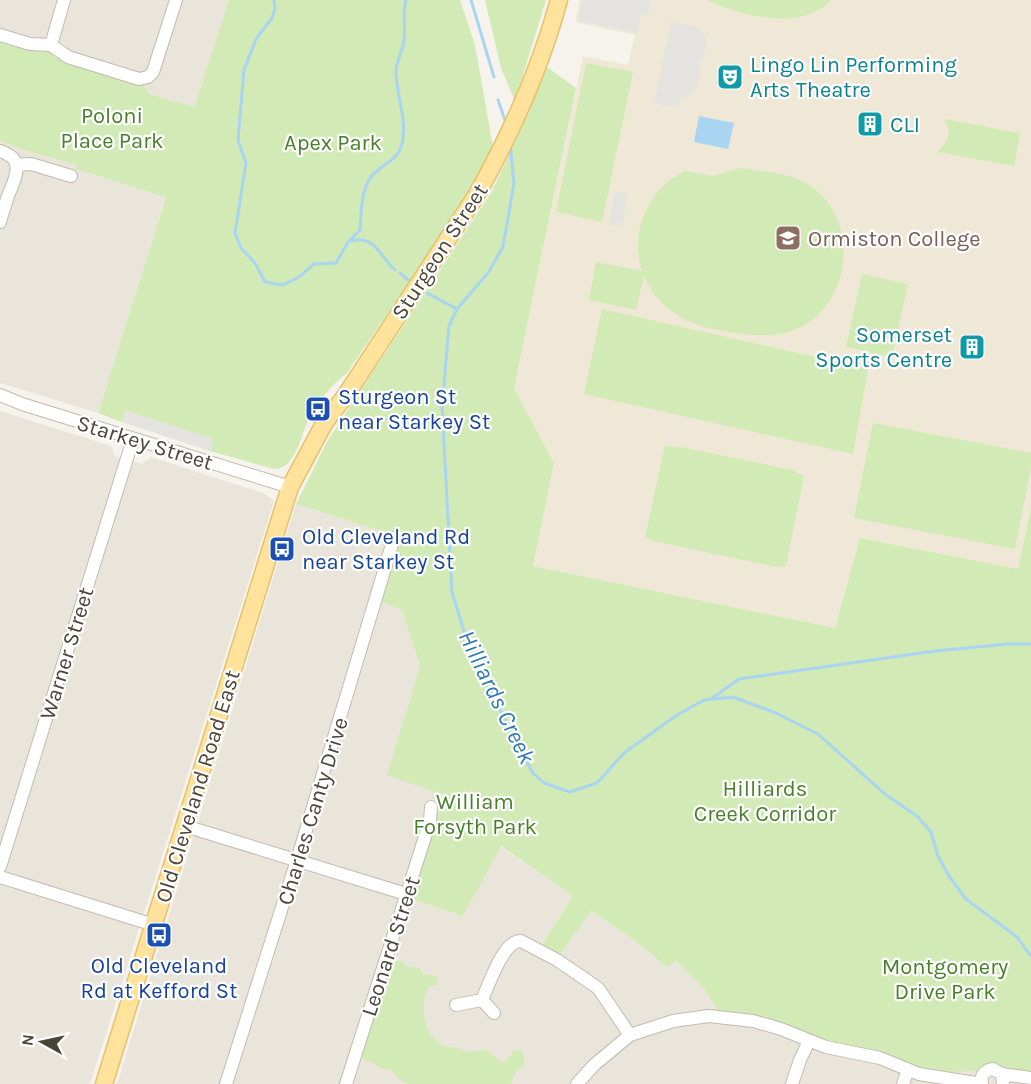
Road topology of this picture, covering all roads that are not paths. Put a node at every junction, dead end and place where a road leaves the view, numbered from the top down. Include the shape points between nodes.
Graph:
1 (64, 0) edge
2 (176, 0) edge
3 (559, 0) edge
4 (0, 35) edge
5 (51, 45) junction
6 (0, 151) edge
7 (17, 165) junction
8 (71, 176) dead end
9 (0, 222) edge
10 (0, 395) edge
11 (133, 439) junction
12 (290, 487) junction
13 (394, 538) dead end
14 (431, 807) dead end
15 (185, 826) junction
16 (297, 860) junction
17 (0, 867) edge
18 (0, 877) edge
19 (406, 894) junction
20 (154, 925) junction
21 (482, 1000) junction
22 (456, 1005) dead end
23 (494, 1013) dead end
24 (630, 1035) junction
25 (809, 1041) junction
26 (908, 1070) junction
27 (1028, 1078) edge
28 (982, 1081) edge
29 (1004, 1081) edge
30 (104, 1084) edge
31 (226, 1084) edge
32 (346, 1084) edge
33 (577, 1084) edge
34 (792, 1084) edge
35 (903, 1084) edge

1 - 5 street
2 - 5 street via 158,61 153,72 140,80 68,57
3 - 12 main road, Sturgeon Street via 520,110 476,196 325,422
4 - 5 street via 30,44
6 - 7 street via 9,154
7 - 8 street via 31,164
7 - 9 street
10 - 11 street, Starkey Street
11 - 12 street, Starkey Street
11 - 17 street, Warner Street
12 - 15 main road, Old Cleveland Road East
13 - 16 street, Charles Canty Drive
14 - 19 street, Leonard Street
15 - 16 street
15 - 20 main road, Old Cleveland Road East
16 - 19 street
16 - 31 street, Charles Canty Drive
18 - 20 street
19 - 32 street, Leonard Street
20 - 30 main road, Old Cleveland Road East
21 - 22 street
21 - 23 street
21 - 24 street via 504,952 515,940 521,941 598,988
24 - 25 street via 673,1021 709,1017 753,1021
24 - 33 street
25 - 26 street via 880,1058
25 - 34 street
26 - 28 street
26 - 35 street
27 - 29 street
28 - 29 street via 985,1072 993,1069

